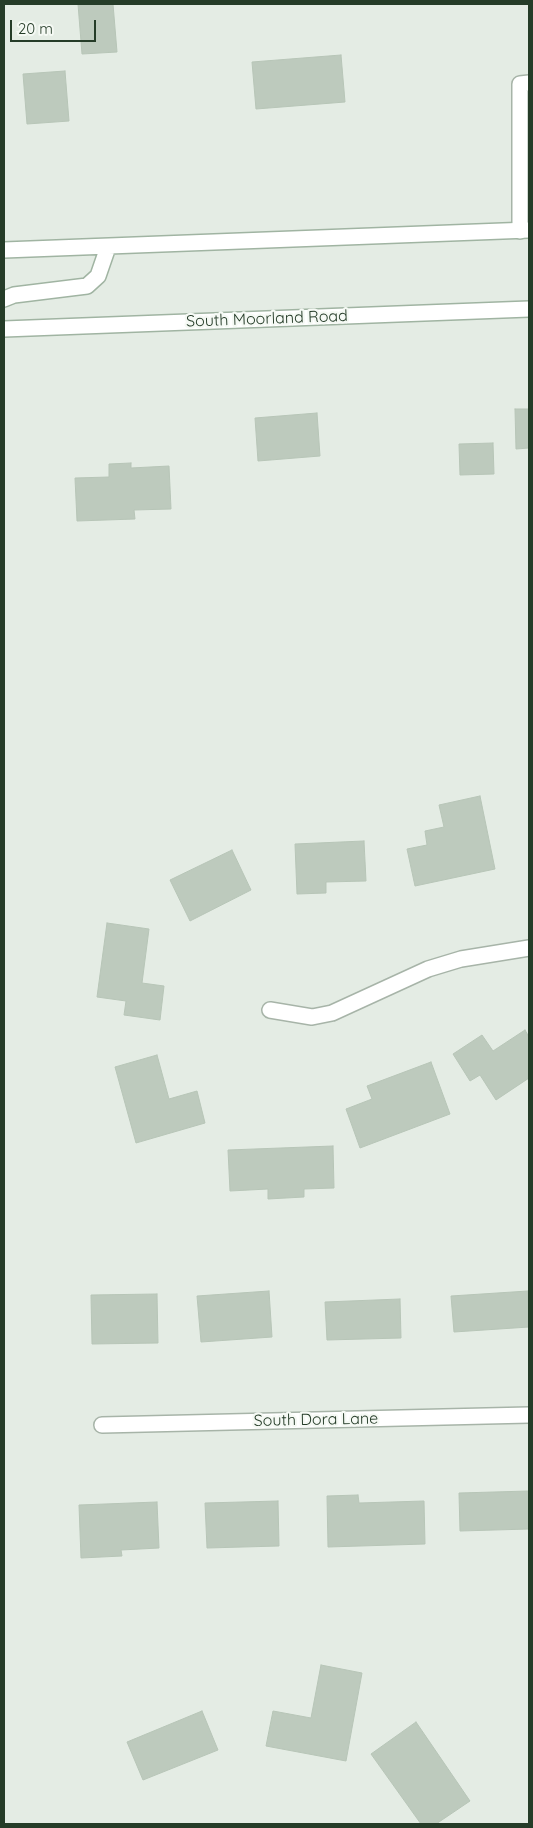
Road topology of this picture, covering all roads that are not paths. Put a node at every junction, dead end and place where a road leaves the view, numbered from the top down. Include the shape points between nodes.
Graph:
1 (529, 83) edge
2 (525, 230) edge
3 (108, 246) junction
4 (4, 250) edge
5 (4, 299) edge
6 (529, 309) edge
7 (4, 329) edge
8 (529, 948) edge
9 (270, 1010) dead end
10 (529, 1415) edge
11 (102, 1425) dead end

1 - 2 main road via 520,84
2 - 3 main road
3 - 4 main road
3 - 5 main road via 98,276 87,286
6 - 7 main road, South Moorland Road
8 - 9 main road via 461,959 428,969 332,1013 312,1017
10 - 11 main road, South Dora Lane

